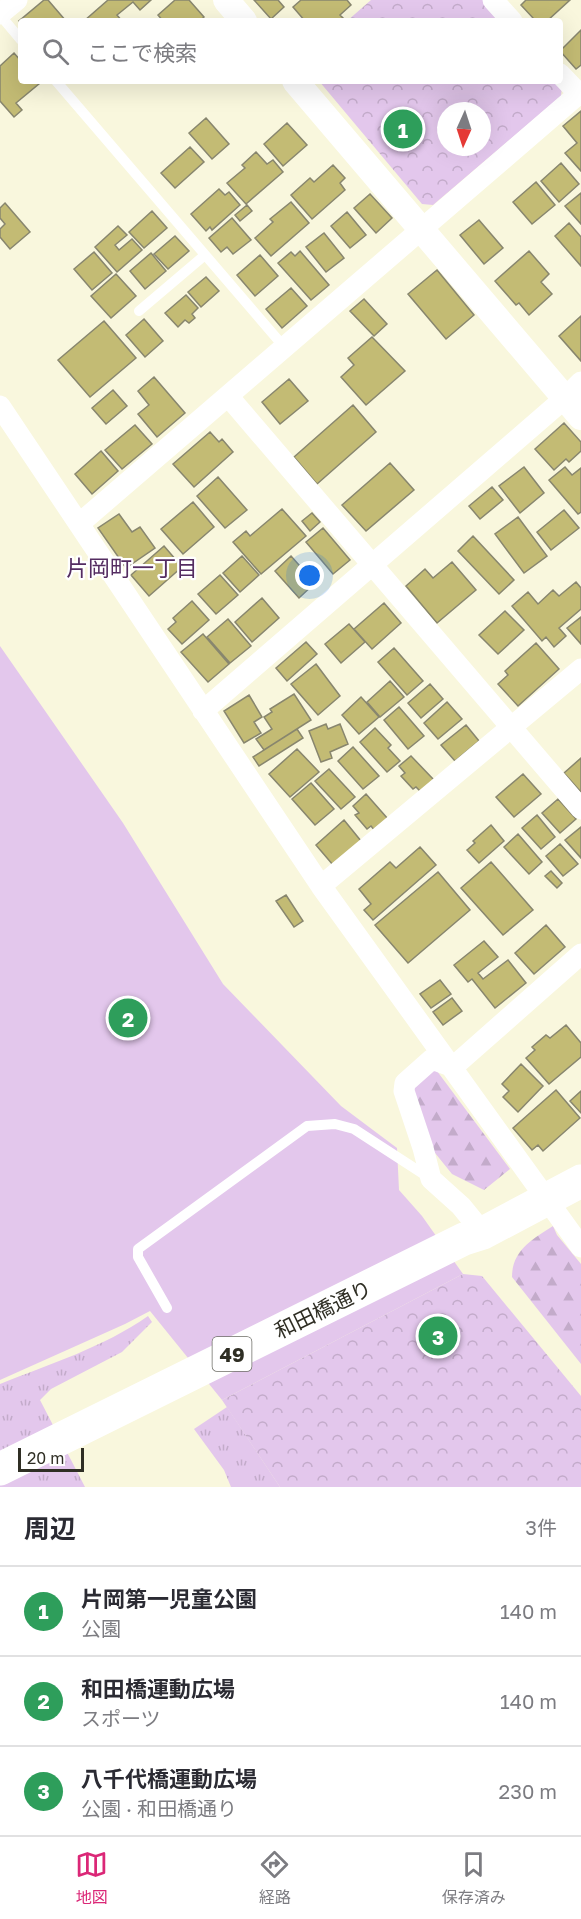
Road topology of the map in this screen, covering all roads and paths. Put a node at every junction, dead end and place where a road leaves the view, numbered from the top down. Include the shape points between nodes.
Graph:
1 (17, 0) edge
2 (226, 0) edge
3 (493, 0) edge
4 (0, 15) edge
5 (241, 18) edge
6 (509, 18) edge
7 (18, 36) edge
8 (563, 77) edge
9 (59, 84) edge
10 (298, 84) edge
11 (580, 93) edge
12 (422, 231) junction
13 (205, 255) junction
14 (139, 312) dead end
15 (285, 348) junction
16 (228, 396) junction
17 (576, 399) edge
18 (0, 406) edge
19 (79, 524) junction
20 (372, 565) junction
21 (581, 669) edge
22 (203, 711) junction
23 (512, 729) junction
24 (581, 809) edge
25 (321, 886) junction
26 (581, 954) edge
27 (453, 1067) junction
28 (431, 1179) junction
29 (568, 1189) edge
30 (473, 1236) junction
31 (581, 1247) edge
32 (167, 1308) dead end
33 (0, 1469) edge

1 - 4 street
2 - 5 street
3 - 6 street
4 - 7 lane
8 - 11 street
9 - 13 lane
10 - 12 street
11 - 12 street
12 - 15 street
12 - 17 street
13 - 14 lane
13 - 15 lane
15 - 16 street
16 - 19 street
16 - 20 street
17 - 20 street
18 - 19 street
19 - 22 street
20 - 22 street
20 - 23 street
21 - 23 street
22 - 25 street
23 - 24 street
23 - 25 street
25 - 27 street
26 - 27 street
27 - 28 street via 432,1059 405,1083 404,1091
27 - 31 street
28 - 30 street via 461,1206
28 - 32 lane via 354,1129 335,1124 307,1126 138,1249 138,1257
29 - 30 main road, 和田橋通り / 49
30 - 33 main road, 和田橋通り / 49

